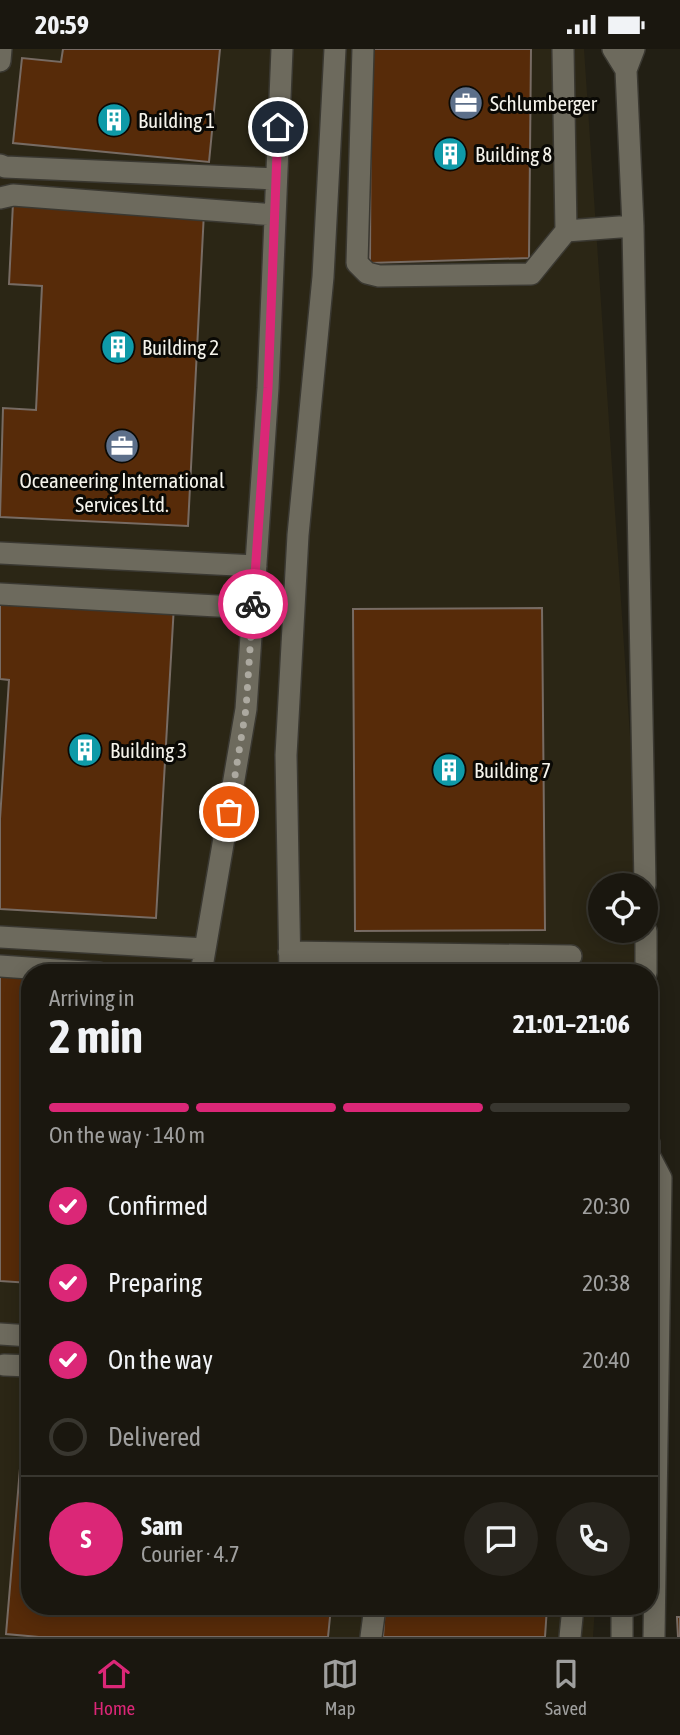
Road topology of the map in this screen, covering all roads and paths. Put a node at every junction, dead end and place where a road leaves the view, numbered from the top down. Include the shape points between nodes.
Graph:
1 (1, 49) edge
2 (282, 49) edge
3 (335, 49) edge
4 (363, 49) edge
5 (563, 49) edge
6 (613, 49) edge
7 (634, 49) edge
8 (0, 61) edge
9 (626, 70) junction
10 (0, 165) edge
11 (276, 180) junction
12 (0, 198) edge
13 (275, 215) junction
14 (633, 226) junction
15 (566, 231) junction
16 (0, 553) edge
17 (256, 566) junction
18 (0, 594) edge
19 (253, 608) junction
20 (645, 873) edge
21 (0, 937) edge
22 (646, 943) edge
23 (205, 949) junction
24 (570, 956) dead end
25 (289, 962) edge
26 (202, 964) edge
27 (646, 964) edge
28 (0, 966) edge
29 (21, 967) edge
30 (658, 1172) edge
31 (658, 1240) edge
32 (0, 1334) edge
33 (21, 1335) edge
34 (4, 1365) dead end
35 (21, 1366) edge
36 (374, 1615) edge
37 (572, 1615) edge
38 (622, 1615) edge
39 (654, 1615) edge
40 (371, 1637) edge
41 (570, 1637) edge
42 (622, 1637) edge
43 (654, 1637) edge

1 - 8 street
2 - 11 street
3 - 25 street via 323,277 298,535 286,755
4 - 15 street via 357,263 367,273 531,274
5 - 15 street
6 - 9 street
7 - 9 street
9 - 14 street
10 - 11 street
11 - 13 street
12 - 13 street via 13,195
13 - 17 street
14 - 15 street
14 - 20 street
16 - 17 street
17 - 19 street
18 - 19 street
19 - 23 street via 246,709
21 - 23 street
22 - 27 street
23 - 26 street
24 - 25 street
28 - 29 street
30 - 31 street
32 - 33 street
34 - 35 street
36 - 40 street
37 - 41 street
38 - 42 street
39 - 43 street

